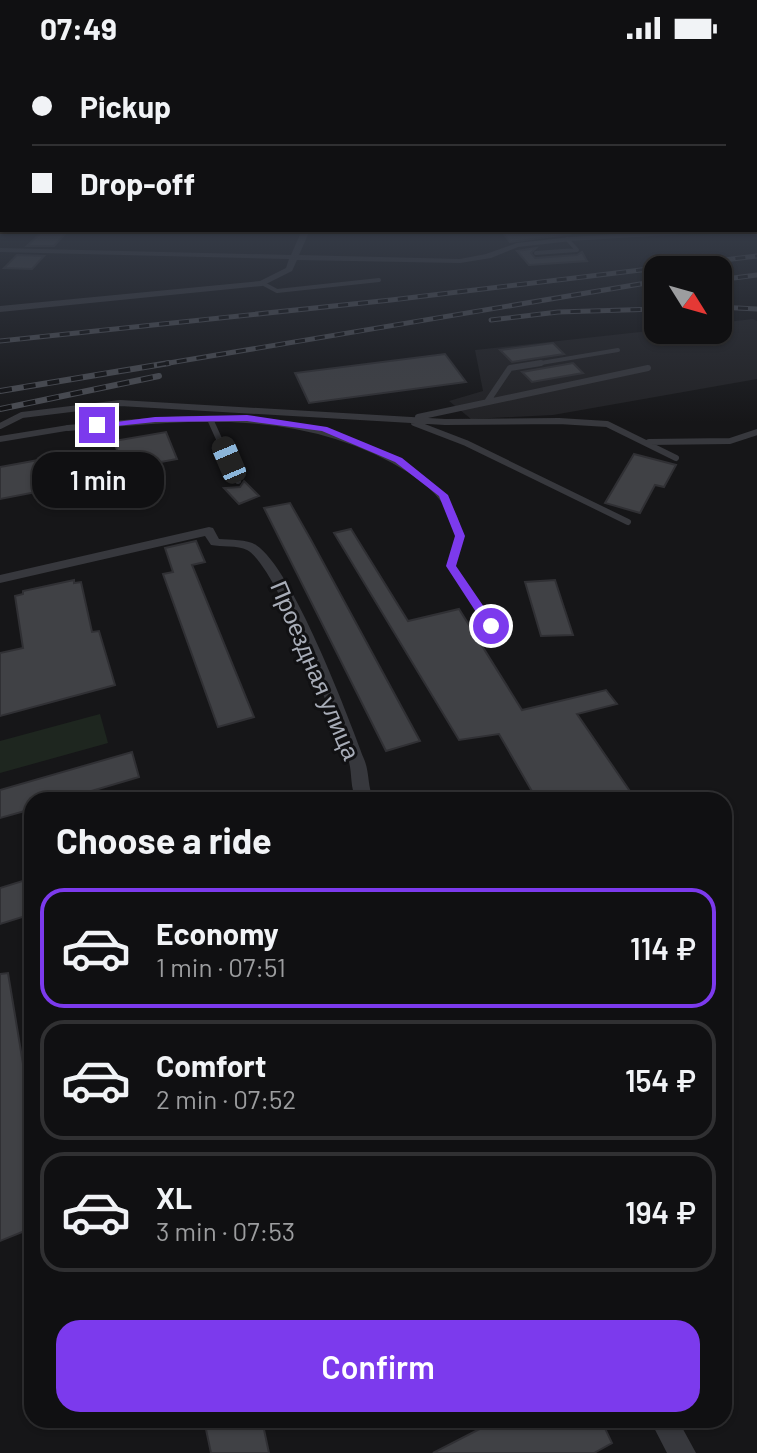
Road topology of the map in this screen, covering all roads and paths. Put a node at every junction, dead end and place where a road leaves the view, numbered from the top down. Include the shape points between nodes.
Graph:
1 (179, 291) edge
2 (0, 309) edge
3 (618, 350) dead end
4 (648, 368) dead end
5 (486, 403) junction
6 (210, 419) junction
7 (406, 420) junction
8 (0, 426) edge
9 (68, 428) joint
10 (757, 432) edge
11 (0, 439) edge
12 (644, 442) junction
13 (676, 458) dead end
14 (238, 481) dead end
15 (628, 522) dead end
16 (0, 579) edge
17 (491, 626) dead end
18 (361, 792) edge
19 (668, 1428) edge
20 (682, 1453) edge

1 - 2 street
3 - 5 lane via 510,368
4 - 5 lane
5 - 7 lane
6 - 9 lane
6 - 14 lane
6 - 17 lane via 247,418 324,429 399,460 443,495 460,536 451,566
7 - 8 lane via 120,403 22,415
7 - 12 lane via 607,424
7 - 15 lane via 466,443
9 - 11 street
10 - 12 lane via 730,441
12 - 13 lane
16 - 18 street, Проездная улица via 209,531 215,542 250,546 271,566 307,638 358,763
19 - 20 street

